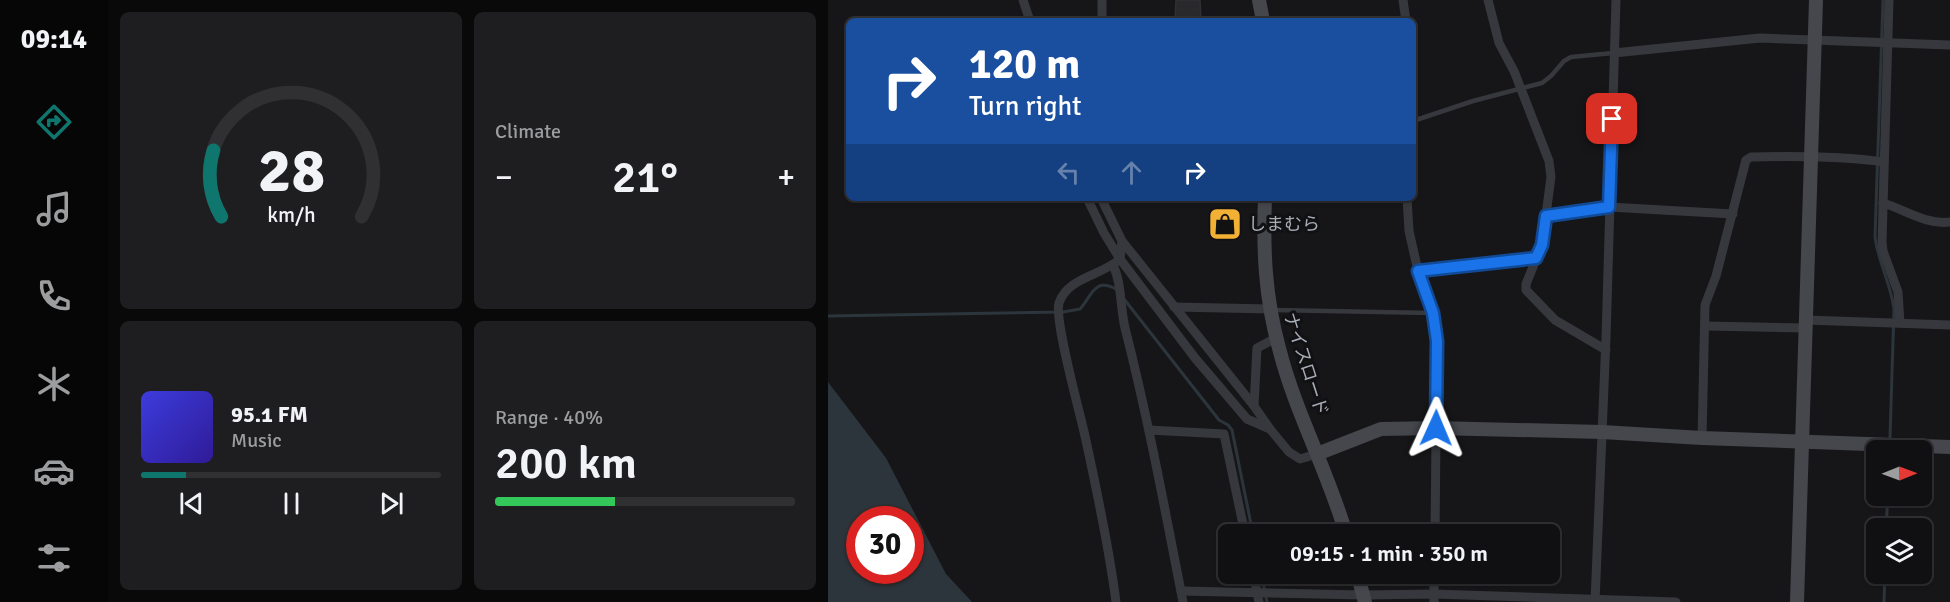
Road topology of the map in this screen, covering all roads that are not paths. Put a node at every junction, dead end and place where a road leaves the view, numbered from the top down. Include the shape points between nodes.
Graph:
1 (1023, 0) edge
2 (1102, 0) edge
3 (1259, 0) edge
4 (1403, 0) edge
5 (1488, 0) edge
6 (1616, 0) edge
7 (1816, 0) edge
8 (1889, 0) edge
9 (1029, 18) edge
10 (1102, 18) edge
11 (1262, 18) edge
12 (1406, 18) edge
13 (1815, 40) junction
14 (1884, 42) junction
15 (1950, 45) edge
16 (1614, 53) junction
17 (1521, 88) junction
18 (1416, 120) edge
19 (1811, 155) junction
20 (1880, 162) junction
21 (1088, 201) edge
22 (1102, 201) edge
23 (1265, 201) edge
24 (1407, 201) edge
25 (1883, 203) junction
26 (1609, 207) junction
27 (1733, 214) junction
28 (1546, 216) junction
29 (1950, 222) edge
30 (1122, 241) junction
31 (1536, 258) junction
32 (1116, 262) junction
33 (1418, 271) junction
34 (1174, 307) junction
35 (1270, 309) junction
36 (1433, 313) junction
37 (1896, 323) junction
38 (1806, 324) junction
39 (1950, 325) edge
40 (1706, 326) junction
41 (1276, 338) junction
42 (1606, 350) junction
43 (1254, 406) junction
44 (1436, 428) junction
45 (1270, 429) junction
46 (1149, 430) junction
47 (1602, 432) junction
48 (1702, 438) junction
49 (1804, 442) junction
50 (1950, 447) edge
51 (1317, 454) junction
52 (1243, 524) edge
53 (1342, 524) edge
54 (1435, 524) edge
55 (1360, 584) edge
56 (1181, 591) junction
57 (1258, 597) edge
58 (1434, 598) edge
59 (1364, 599) edge
60 (1500, 599) edge
61 (1595, 601) edge
62 (1116, 602) edge
63 (1183, 602) edge
64 (1676, 602) edge
65 (1797, 602) edge

1 - 9 street
2 - 10 street
3 - 11 street
4 - 12 street
5 - 17 street via 1499,43
6 - 16 street
7 - 13 street
8 - 14 street
13 - 14 street
13 - 16 street via 1760,38
13 - 19 street
14 - 15 street
14 - 20 street
16 - 17 lane via 1571,57 1542,83
16 - 26 street
17 - 18 lane
17 - 28 street via 1549,161
19 - 20 street
19 - 27 street via 1746,160
19 - 38 street
20 - 25 street
21 - 32 street
22 - 30 street
23 - 35 street, ナイスロード via 1264,271
24 - 33 street
25 - 29 street via 1928,222
25 - 37 street via 1883,251 1898,292
26 - 27 street
26 - 28 lane
26 - 42 street
27 - 40 street via 1705,305
28 - 31 street
30 - 32 street
30 - 34 street
31 - 33 street
31 - 42 street via 1526,290 1554,320
32 - 45 street via 1246,419
32 - 46 street via 1121,311
32 - 62 street via 1067,287 1059,304 1060,327 1086,438
33 - 36 street
34 - 35 street
34 - 43 street
35 - 36 lane
35 - 41 street, ナイスロード
36 - 44 street via 1437,341
37 - 38 street
37 - 39 street
38 - 40 street
38 - 49 street
40 - 48 street
41 - 43 street via 1257,348
41 - 51 street, ナイスロード
42 - 47 street
43 - 45 street
44 - 47 street
44 - 51 street via 1381,429
44 - 54 street
45 - 51 street via 1300,459
46 - 52 street via 1224,434
46 - 56 street
47 - 48 street
47 - 61 street
48 - 49 street
49 - 50 street
49 - 65 street
51 - 53 street, ナイスロード
55 - 59 street
56 - 57 street
56 - 63 street
57 - 59 street
58 - 59 street
58 - 60 street
60 - 61 street
61 - 64 street

